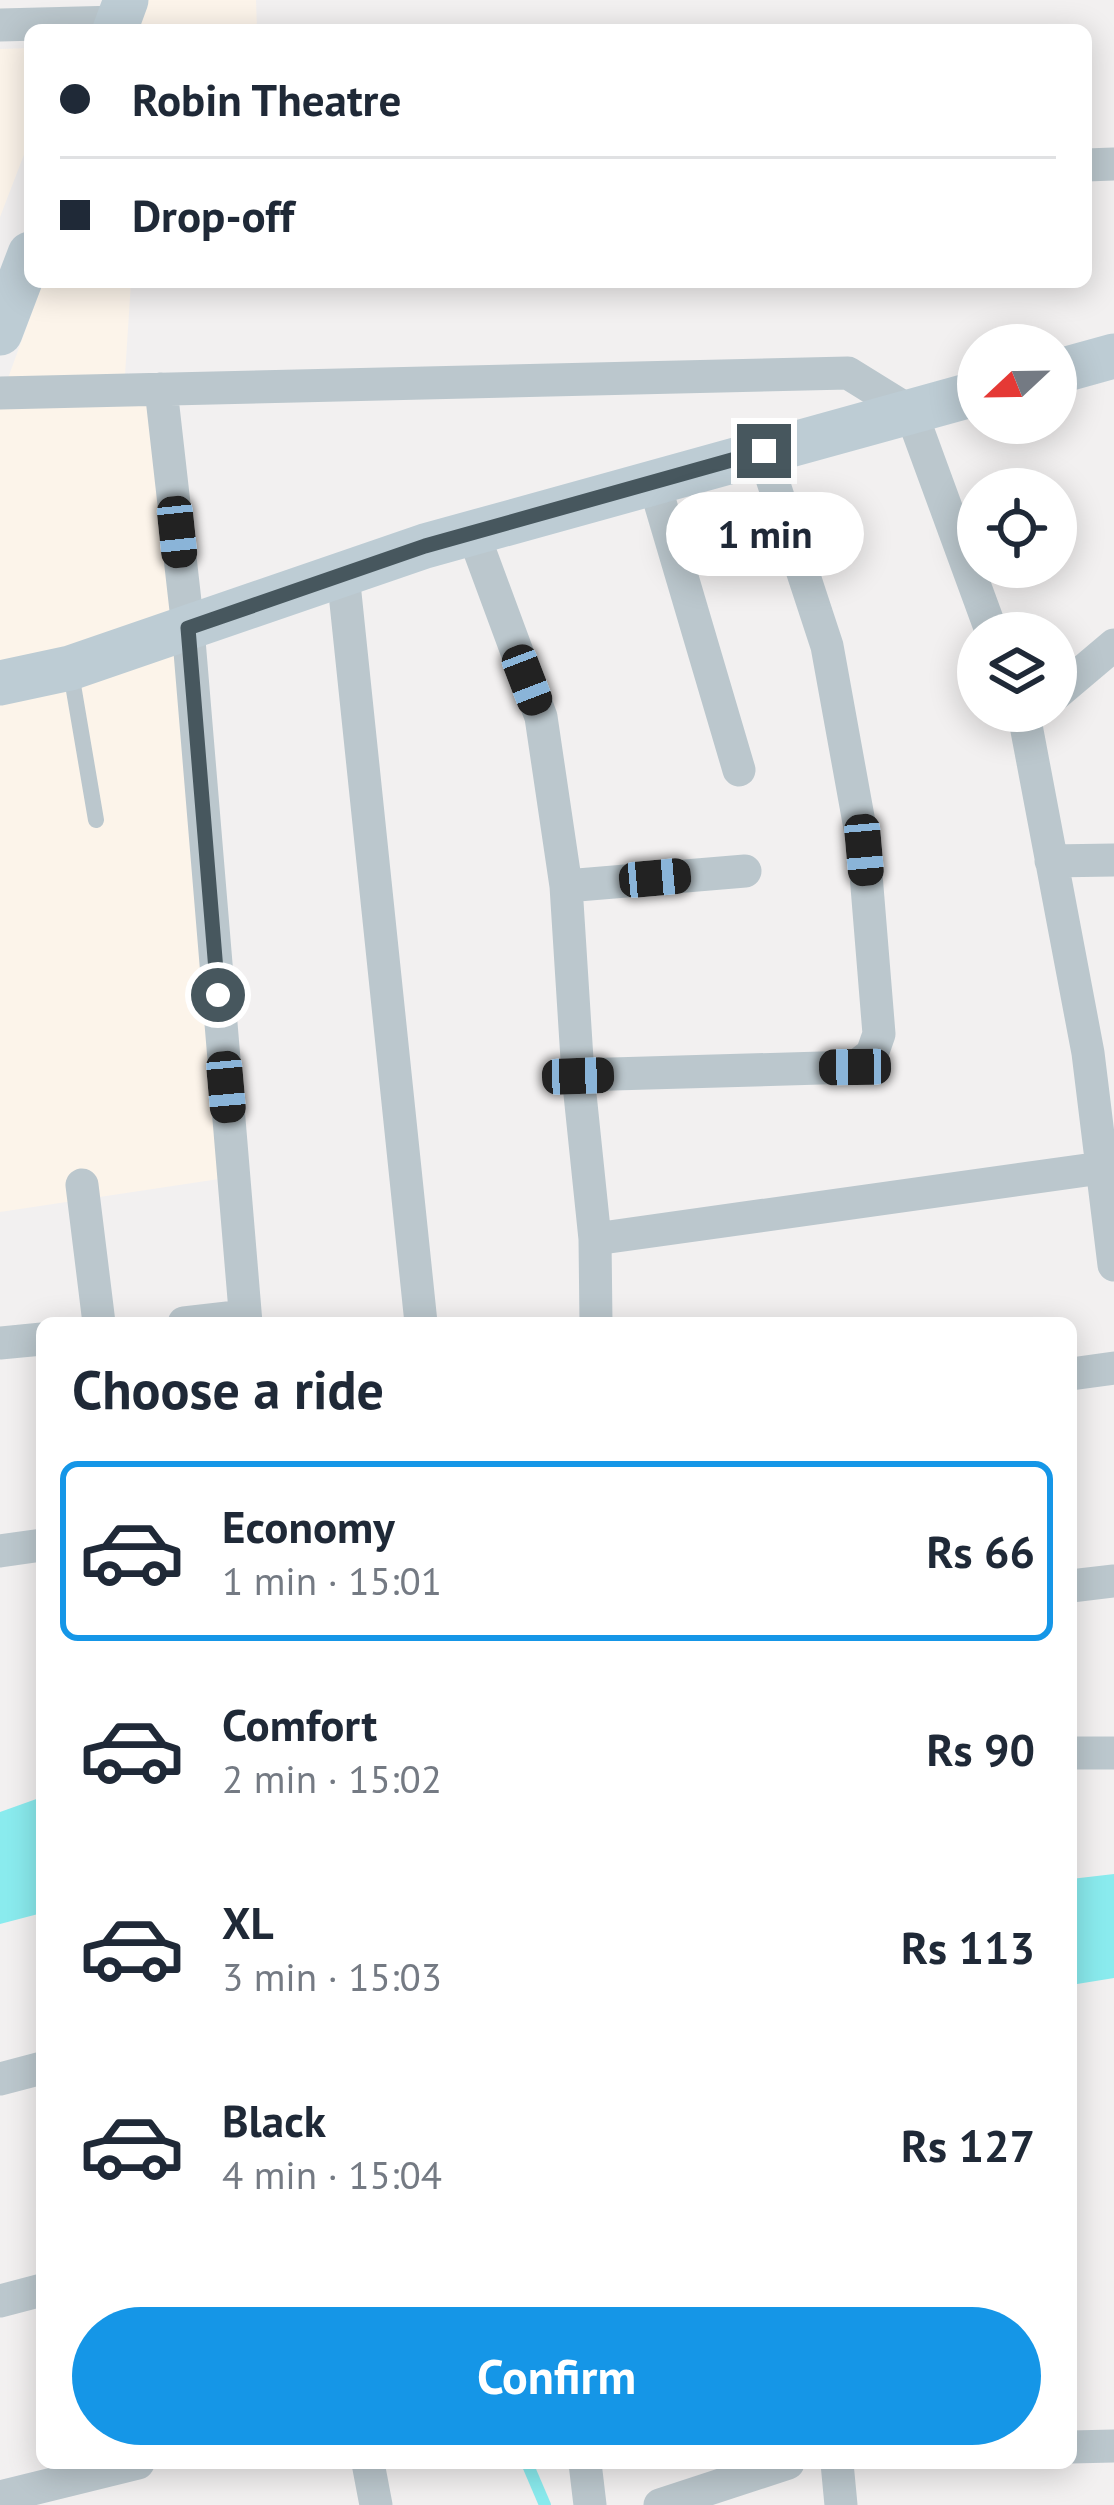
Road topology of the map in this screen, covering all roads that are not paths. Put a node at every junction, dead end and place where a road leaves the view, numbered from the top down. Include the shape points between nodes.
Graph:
1 (120, 17) edge
2 (0, 25) edge
3 (24, 268) edge
4 (2, 320) edge
5 (1114, 356) edge
6 (1077, 366) edge
7 (160, 389) junction
8 (0, 393) edge
9 (957, 399) edge
10 (911, 412) junction
11 (764, 451) junction
12 (654, 482) junction
13 (473, 533) junction
14 (343, 574) junction
15 (984, 612) edge
16 (188, 628) junction
17 (1114, 645) edge
18 (70, 668) junction
19 (1077, 676) edge
20 (0, 683) edge
21 (1030, 732) edge
22 (739, 770) dead end
23 (96, 820) dead end
24 (1114, 860) edge
25 (1051, 861) junction
26 (745, 871) dead end
27 (566, 886) junction
28 (1101, 1053) edge
29 (578, 1076) junction
30 (1101, 1168) junction
31 (82, 1185) dead end
32 (595, 1239) junction
33 (1114, 1263) edge
34 (98, 1317) edge
35 (245, 1317) edge
36 (420, 1317) edge
37 (596, 1317) edge
38 (36, 1340) edge
39 (0, 1343) edge
40 (1114, 1368) edge
41 (1077, 1373) edge
42 (36, 1546) edge
43 (0, 1551) edge
44 (1114, 1581) edge
45 (1077, 1585) edge
46 (1077, 1753) edge
47 (1114, 1754) edge
48 (36, 2070) edge
49 (0, 2079) edge
50 (36, 2292) edge
51 (0, 2301) edge
52 (1114, 2446) edge
53 (1077, 2447) edge
54 (114, 2469) edge
55 (369, 2469) edge
56 (587, 2469) edge
57 (770, 2469) edge
58 (838, 2469) edge
59 (0, 2497) edge
60 (376, 2505) edge
61 (590, 2505) edge
62 (659, 2505) edge
63 (841, 2505) edge

1 - 2 street
3 - 4 street
5 - 6 street
7 - 8 street
7 - 10 street via 848,373
7 - 16 street
9 - 10 street
10 - 11 street
10 - 15 street
11 - 12 street
11 - 29 street via 827,646 864,850 879,1034 872,1054 855,1067
12 - 13 street
12 - 22 street
13 - 14 street
13 - 27 street via 541,717
14 - 16 street
14 - 36 street
16 - 18 street
16 - 35 street
17 - 19 street
18 - 20 street
18 - 23 lane
21 - 25 street
24 - 25 street
25 - 28 street
26 - 27 street
27 - 29 street
28 - 30 street
29 - 32 street
30 - 32 street
30 - 33 street
31 - 34 street
32 - 37 street
38 - 39 street
40 - 41 street
42 - 43 street
44 - 45 street
46 - 47 street
48 - 49 street
50 - 51 street
52 - 53 street
54 - 59 street
55 - 60 street
56 - 61 street
57 - 62 street
58 - 63 street

